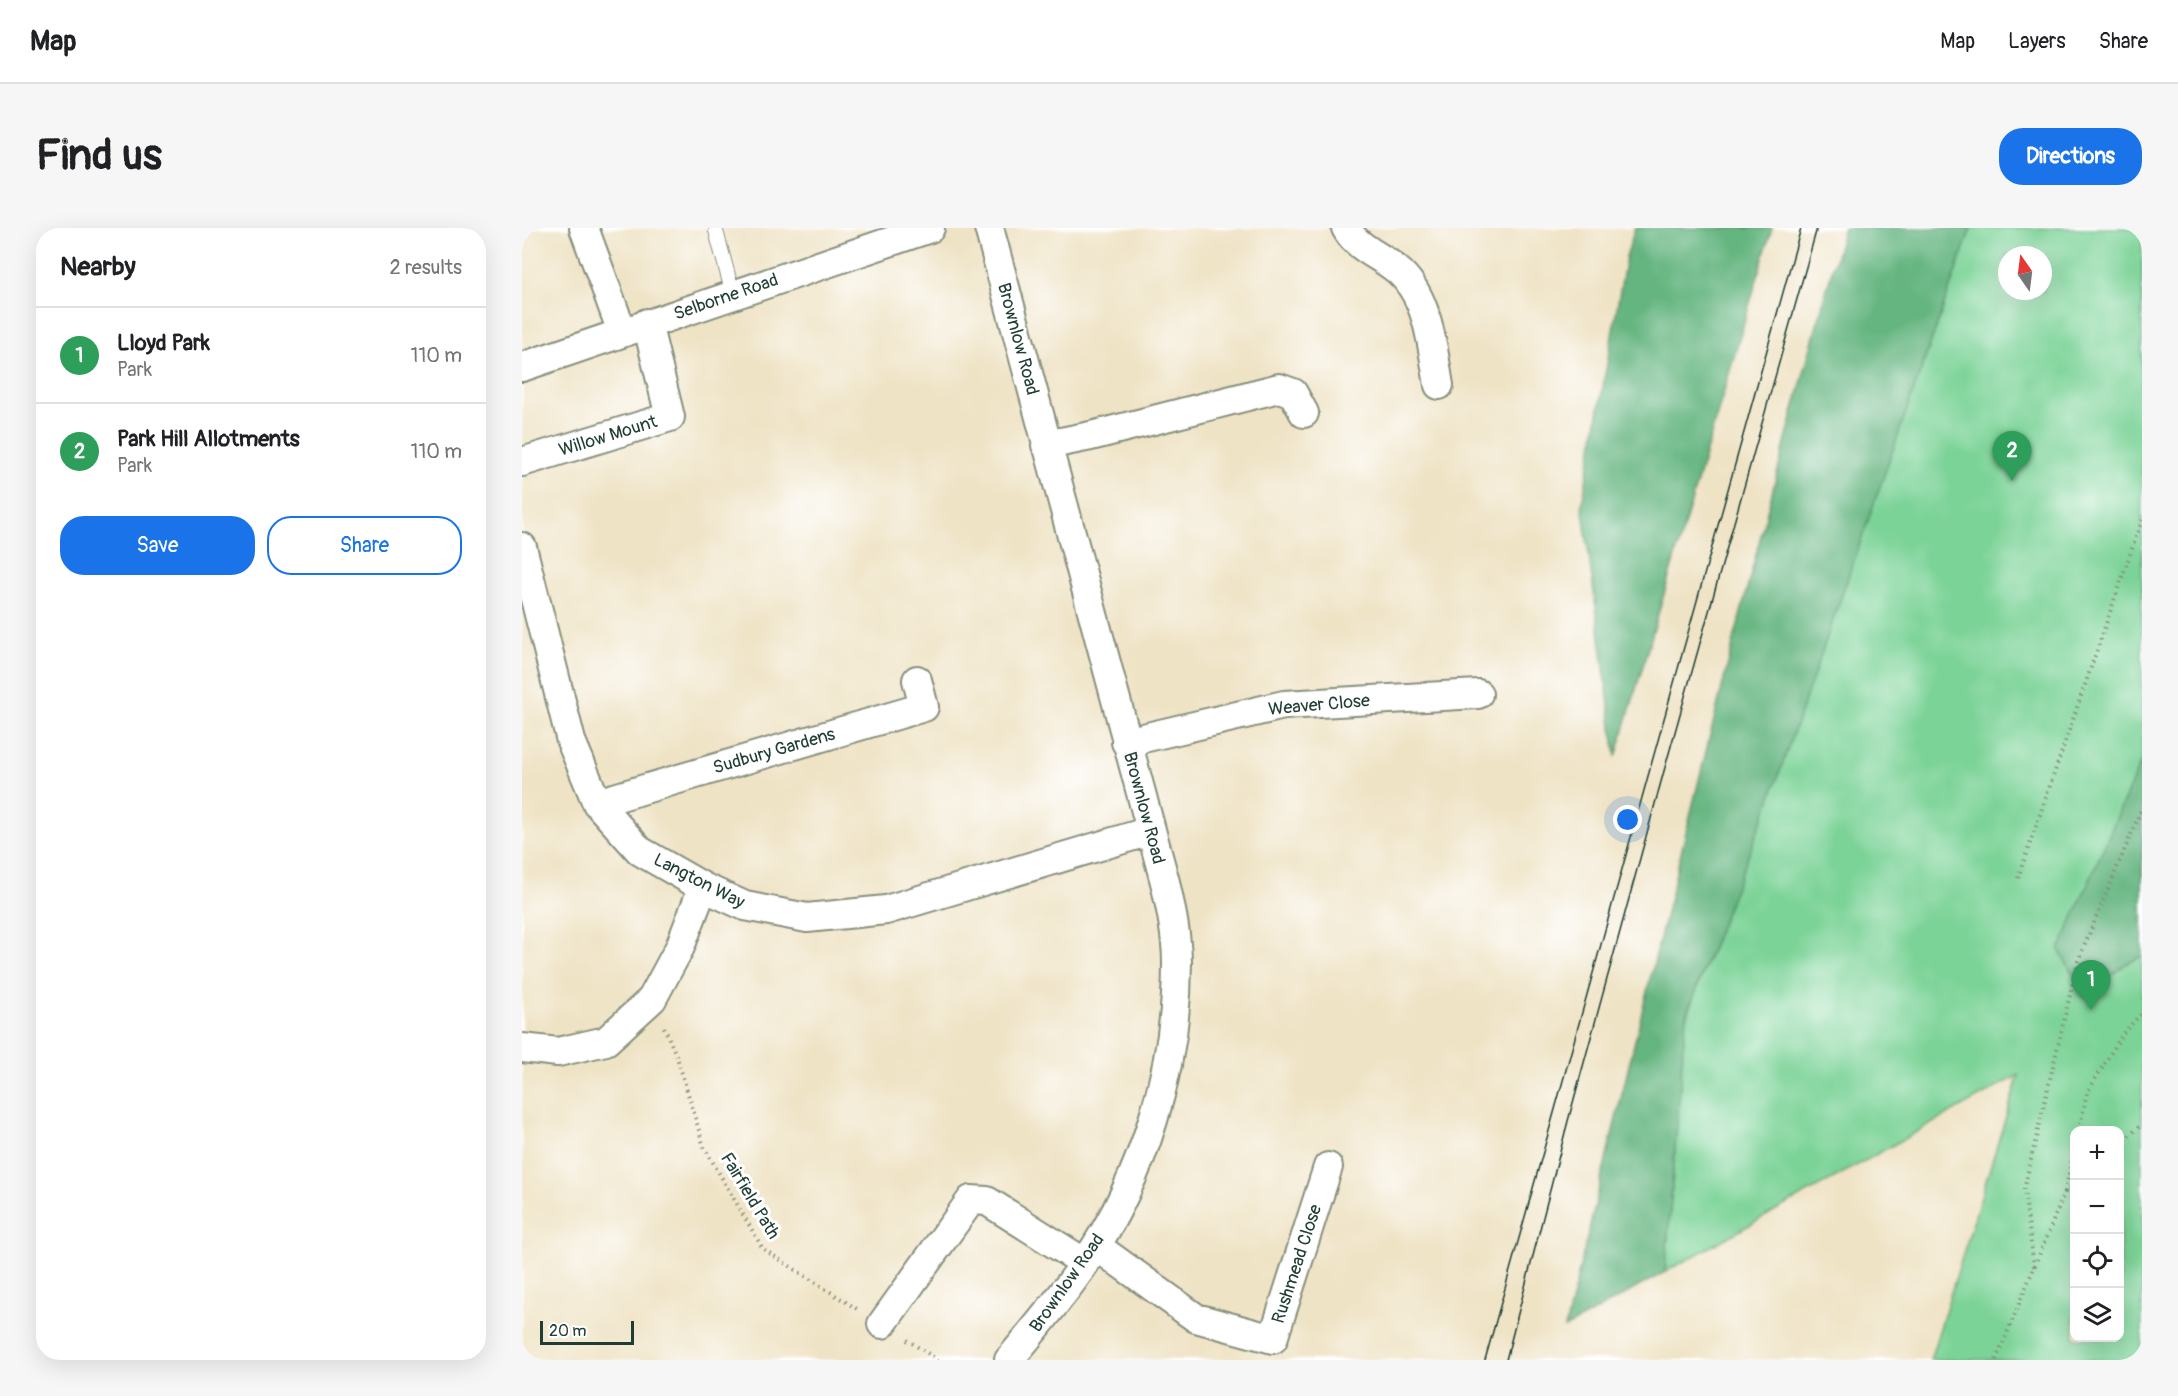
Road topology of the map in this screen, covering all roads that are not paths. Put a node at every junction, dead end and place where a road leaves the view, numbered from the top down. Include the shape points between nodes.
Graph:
1 (584, 228) edge
2 (930, 228) edge
3 (988, 228) edge
4 (1346, 228) edge
5 (716, 231) dead end
6 (733, 294) junction
7 (635, 328) junction
8 (522, 367) edge
9 (1439, 385) dead end
10 (1304, 413) dead end
11 (1046, 445) junction
12 (522, 462) edge
13 (522, 547) edge
14 (917, 680) dead end
15 (1478, 694) dead end
16 (1126, 742) junction
17 (597, 803) junction
18 (1150, 831) junction
19 (703, 887) junction
20 (522, 1048) edge
21 (1328, 1167) dead end
22 (1090, 1255) junction
23 (882, 1324) road end
24 (1009, 1360) edge

1 - 7 street
2 - 6 street, Selborne Road
3 - 11 street, Brownlow Road
4 - 9 street via 1361,246 1397,269 1416,294 1427,325
5 - 6 lane
6 - 7 street, Selborne Road
7 - 8 street, Selborne Road
7 - 12 street, Willow Mount via 670,417
10 - 11 street via 1293,393 1279,388
11 - 16 street, Brownlow Road
13 - 17 street, Langton Way via 571,741
14 - 17 street, Sudbury Gardens via 924,707
15 - 16 street, Weaver Close via 1284,705
16 - 18 street, Brownlow Road
17 - 19 street, Langton Way via 640,850
18 - 19 street, Langton Way via 886,910 807,918 745,906
18 - 22 street, Brownlow Road via 1165,882 1178,961 1171,1044 1140,1157
19 - 20 street via 680,947 652,999 606,1041 558,1052
21 - 22 street, Rushmead Close via 1273,1339 1196,1318
22 - 23 street via 987,1201 971,1200
22 - 24 street, Brownlow Road

